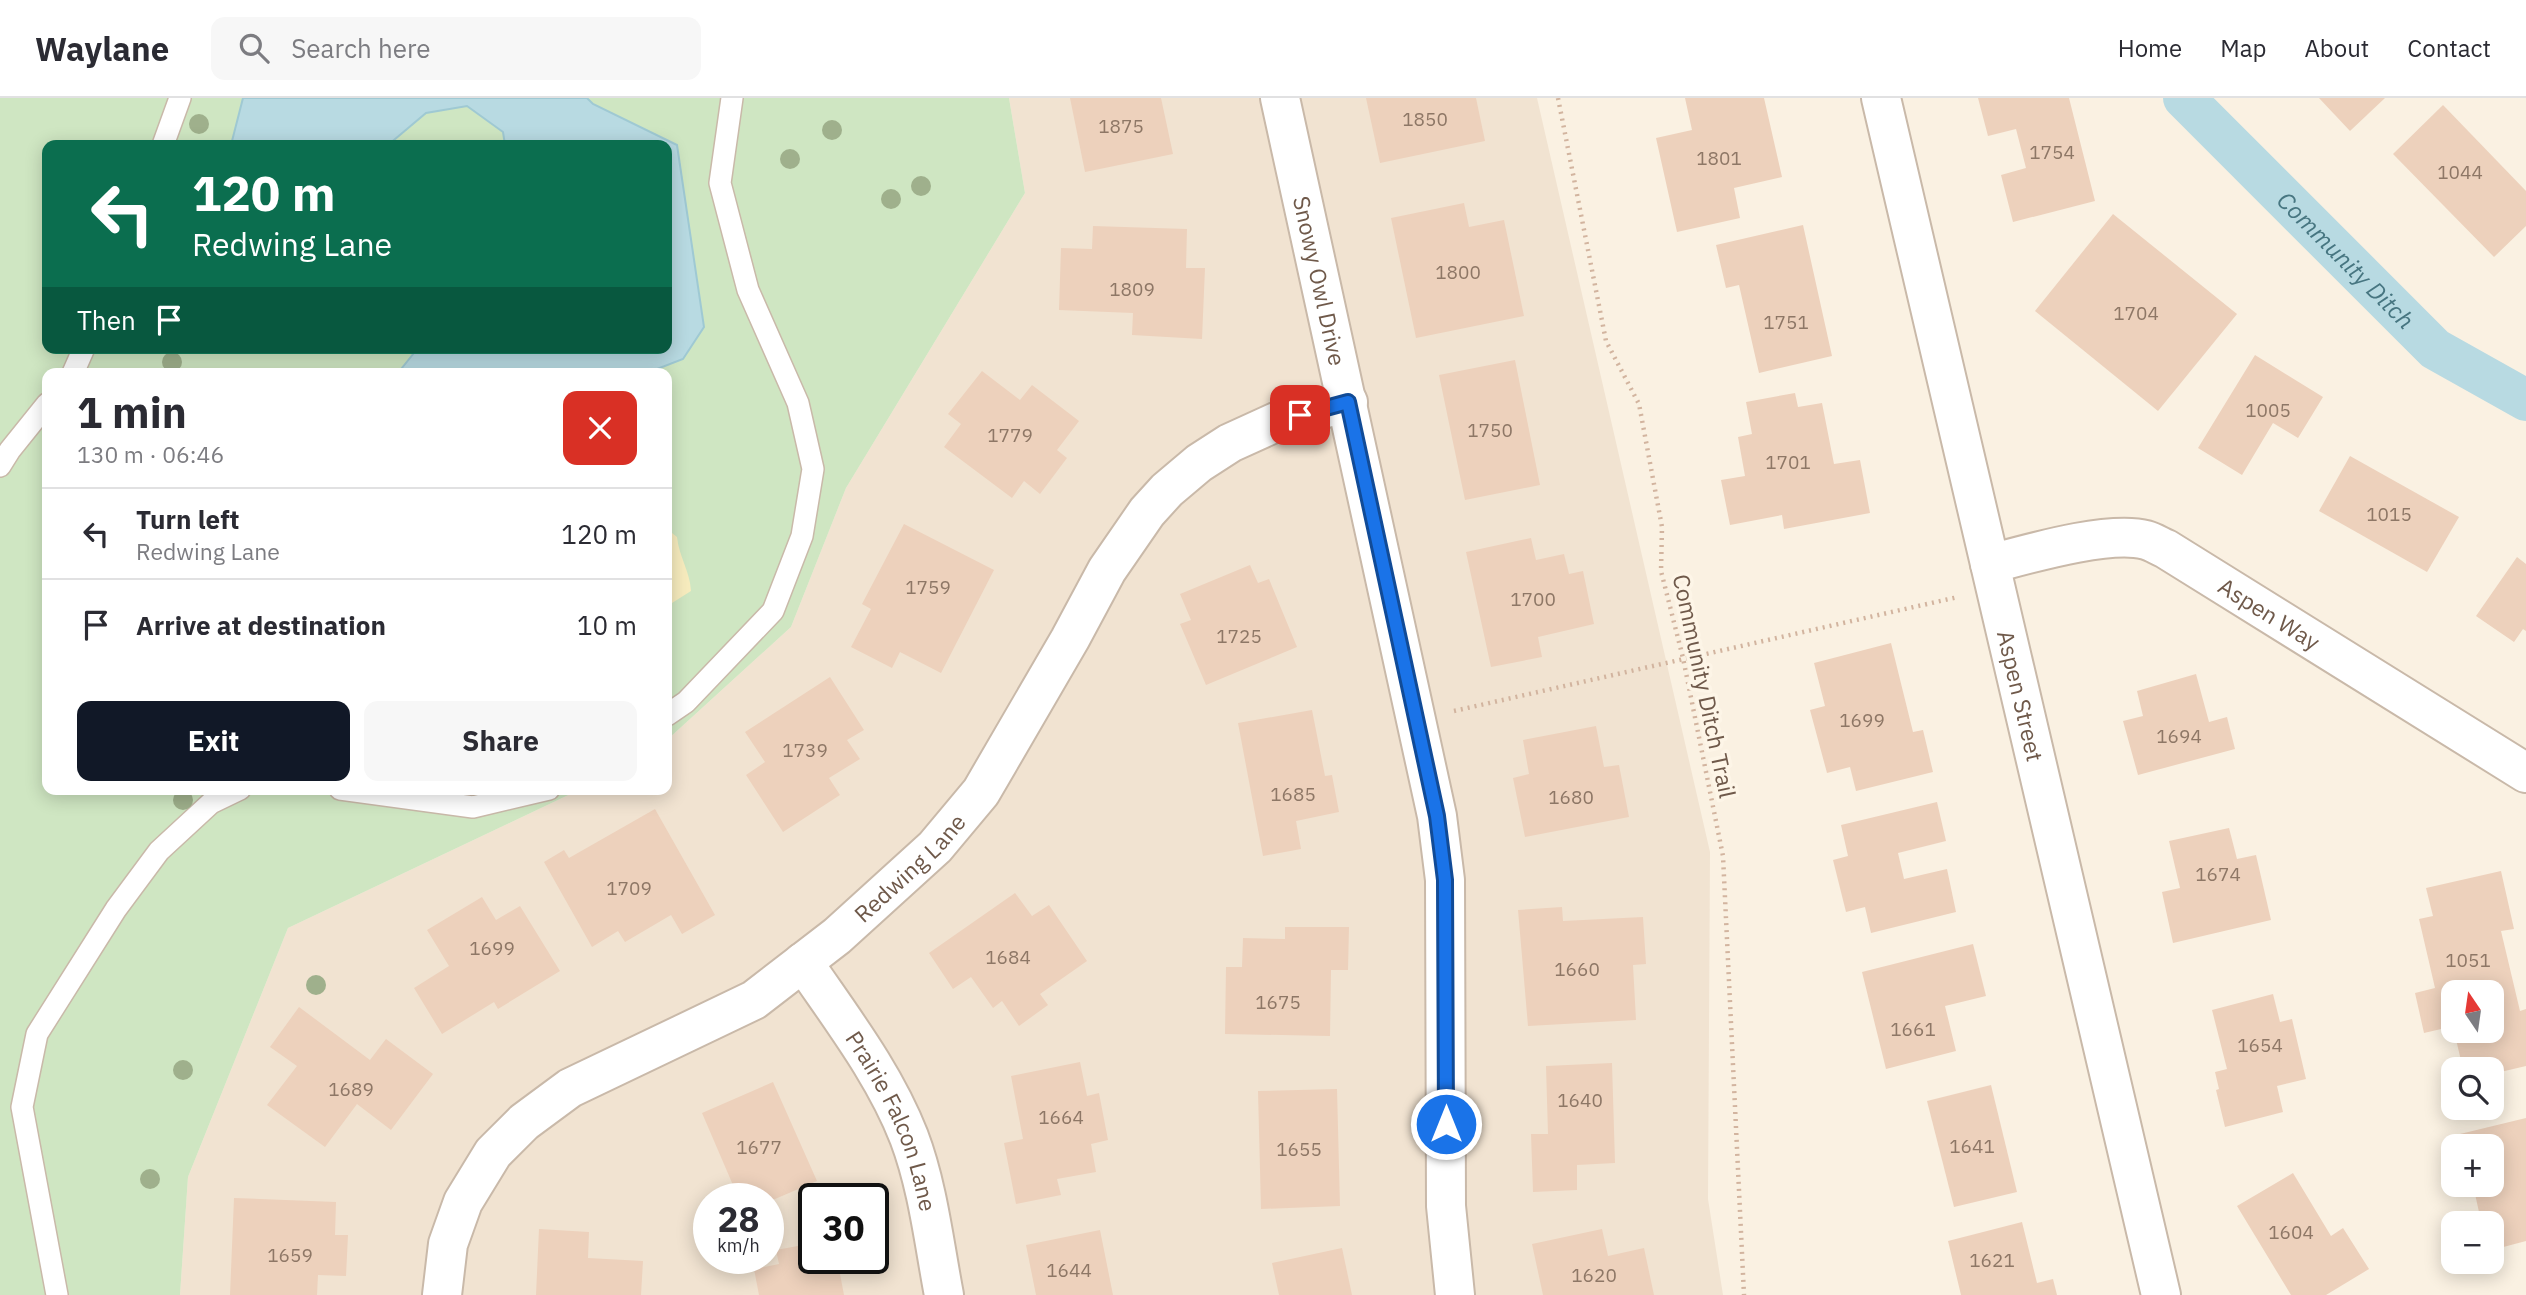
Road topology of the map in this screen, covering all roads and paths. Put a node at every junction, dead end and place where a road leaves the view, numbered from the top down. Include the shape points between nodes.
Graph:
1 (180, 98) edge
2 (732, 98) edge
3 (1280, 98) edge
4 (1558, 98) edge
5 (1881, 98) edge
6 (165, 140) edge
7 (1348, 402) junction
8 (42, 410) edge
9 (0, 466) edge
10 (1992, 576) junction
11 (1683, 658) junction
12 (672, 712) edge
13 (1416, 720) junction
14 (2526, 774) edge
15 (228, 795) edge
16 (384, 795) edge
17 (524, 795) edge
18 (803, 962) junction
19 (57, 1295) edge
20 (442, 1295) edge
21 (944, 1295) edge
22 (1455, 1295) edge
23 (1744, 1295) edge
24 (2161, 1295) edge

1 - 6 lane
2 - 12 lane via 720,183 748,290 798,403 813,469 802,536 774,611
3 - 7 street, Snowy Owl Drive
4 - 11 path, Community Ditch Trail via 1606,341 1639,404 1662,527 1661,571
5 - 10 street, Aspen Street
7 - 13 street, Snowy Owl Drive
7 - 18 street, Redwing Lane via 1276,422 1230,443 1167,490 1107,570 981,792 935,847
8 - 9 lane
10 - 11 path
10 - 14 street, Aspen Way via 2071,544 2126,537 2146,540
10 - 24 street, Aspen Street
11 - 13 path
11 - 23 path, Community Ditch Trail via 1723,856
13 - 22 street, Snowy Owl Drive via 1437,816 1445,880 1446,1206
15 - 19 lane via 211,803 159,851 116,909 37,1034 22,1107
16 - 17 lane via 473,807
18 - 20 street, Redwing Lane via 754,1000 570,1088 524,1122 493,1153 463,1202 448,1244
18 - 21 street, Prairie Falcon Lane via 879,1073 909,1138 925,1193

